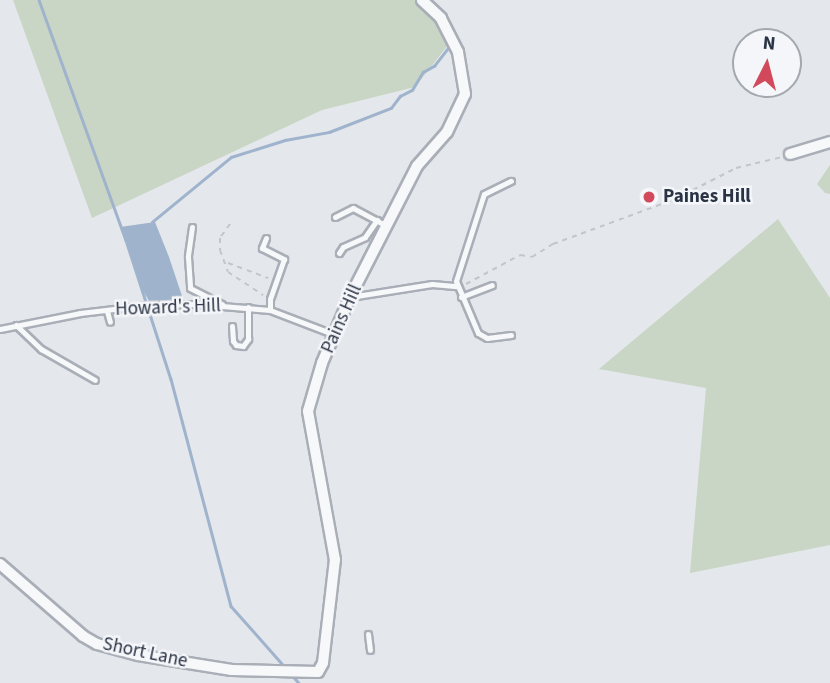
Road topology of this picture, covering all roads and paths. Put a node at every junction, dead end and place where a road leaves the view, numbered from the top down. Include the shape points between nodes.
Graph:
1 (422, 0) edge
2 (830, 142) edge
3 (790, 154) joint
4 (511, 181) dead end
5 (335, 217) dead end
6 (382, 223) junction
7 (230, 224) dead end
8 (192, 227) dead end
9 (266, 238) dead end
10 (339, 253) dead end
11 (226, 262) junction
12 (276, 281) junction
13 (492, 285) dead end
14 (457, 286) junction
15 (349, 297) junction
16 (461, 297) junction
17 (270, 299) junction
18 (224, 305) junction
19 (248, 307) junction
20 (270, 310) junction
21 (107, 311) junction
22 (110, 323) dead end
23 (16, 325) junction
24 (232, 326) dead end
25 (0, 328) edge
26 (333, 334) junction
27 (511, 335) dead end
28 (95, 380) dead end
29 (0, 564) edge
30 (368, 634) dead end
31 (370, 650) dead end
32 (318, 672) junction
33 (324, 683) edge

1 - 6 street, Pains Hill via 441,18 458,52 465,93 447,132 418,166
2 - 3 street
3 - 14 path via 736,169 675,199 553,244 532,257 520,255
4 - 14 lane via 484,194 460,262
5 - 6 lane via 353,208
6 - 10 lane
6 - 15 street, Pains Hill
7 - 11 path via 220,238
8 - 18 lane via 190,288
9 - 12 lane via 262,248 284,259
11 - 12 path
11 - 17 path via 233,278
12 - 17 lane
13 - 16 lane
14 - 15 lane via 432,285
14 - 16 lane
15 - 26 street, Pains Hill
16 - 27 lane via 478,333 487,338
17 - 20 lane
18 - 19 lane, Howard's Hill
18 - 21 lane, Howard's Hill via 170,304
19 - 20 lane, Howard's Hill
19 - 24 lane via 248,339 243,345 233,341
20 - 26 lane, Howard's Hill
21 - 22 lane
21 - 23 lane, Howard's Hill
23 - 25 lane, Howard's Hill
23 - 28 lane via 41,349
26 - 32 street, Pains Hill via 309,411 335,560 323,663
29 - 32 street, Short Lane via 97,644 232,670
30 - 31 lane
32 - 33 street

